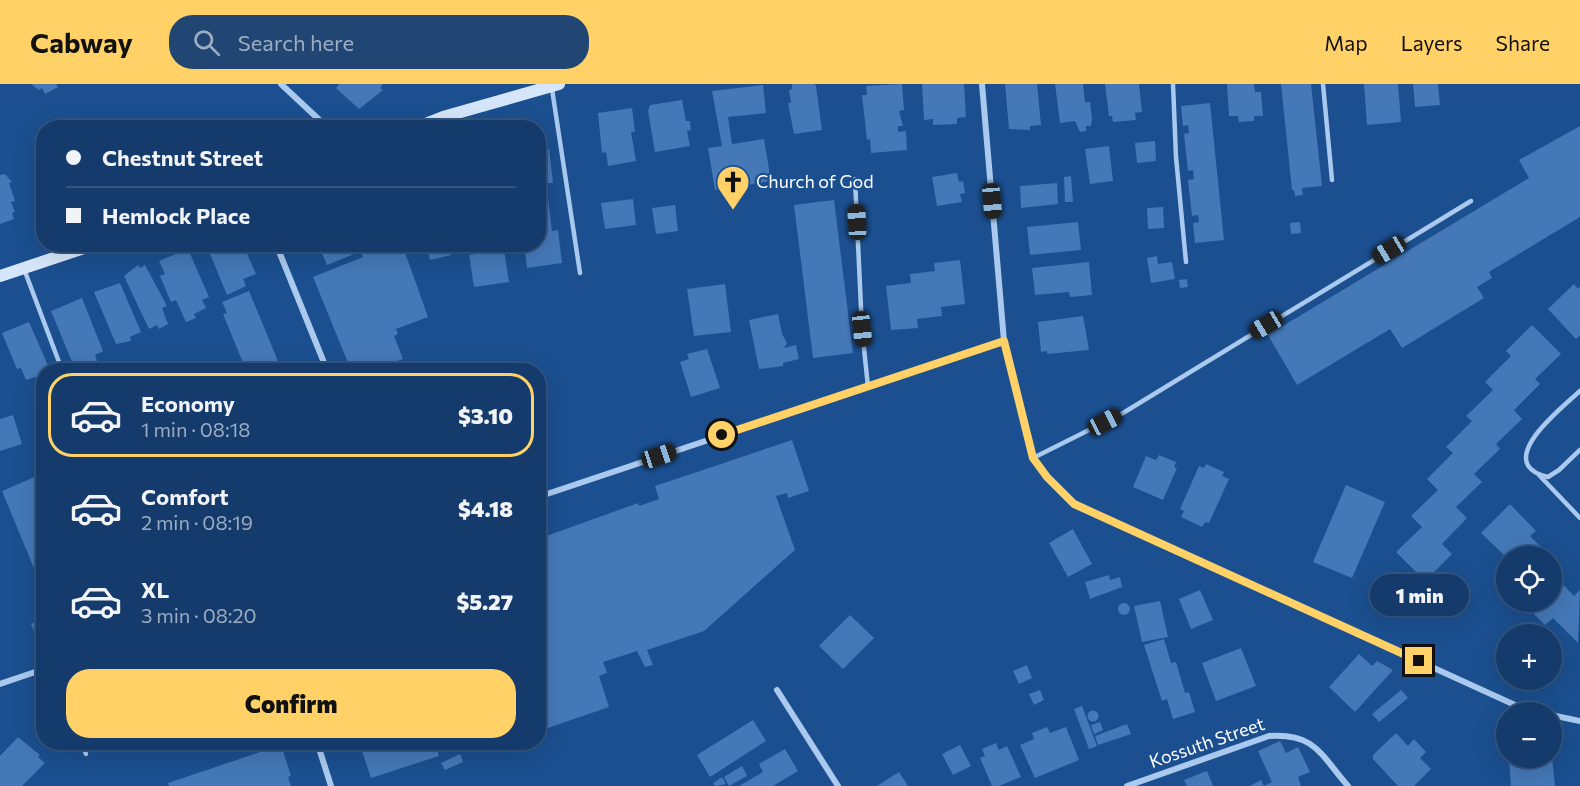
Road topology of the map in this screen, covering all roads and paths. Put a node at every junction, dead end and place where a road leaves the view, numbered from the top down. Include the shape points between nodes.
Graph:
1 (281, 84) edge
2 (982, 84) edge
3 (1173, 84) edge
4 (1323, 84) edge
5 (555, 85) edge
6 (319, 120) edge
7 (435, 120) edge
8 (855, 179) dead end
9 (1332, 180) dead end
10 (1471, 201) dead end
11 (72, 252) edge
12 (279, 252) edge
13 (1186, 262) dead end
14 (24, 268) junction
15 (580, 273) dead end
16 (0, 276) edge
17 (1004, 341) junction
18 (59, 363) edge
19 (324, 363) edge
20 (868, 387) junction
21 (1580, 391) edge
22 (1580, 450) edge
23 (1033, 458) junction
24 (1539, 475) junction
25 (546, 494) edge
26 (1580, 518) edge
27 (36, 672) edge
28 (0, 684) edge
29 (777, 690) dead end
30 (1508, 702) edge
31 (1562, 717) edge
32 (1580, 721) edge
33 (84, 750) edge
34 (320, 750) edge
35 (86, 754) dead end
36 (331, 786) edge
37 (838, 786) edge
38 (1127, 786) edge
39 (1348, 786) edge

1 - 6 street
2 - 17 street
3 - 13 lane
4 - 9 lane
5 - 7 main road
5 - 15 lane
8 - 20 lane
10 - 23 lane via 1123,413
11 - 14 main road
12 - 19 street
14 - 16 main road
14 - 18 lane
17 - 20 street
17 - 23 street
20 - 25 street
21 - 24 lane via 1526,447 1530,466
22 - 24 lane via 1548,477
23 - 30 street via 1074,504
24 - 26 lane
27 - 28 street
29 - 37 street
31 - 32 street
33 - 35 lane
34 - 36 street
38 - 39 street, Kossuth Street via 1269,736 1290,735 1307,740

